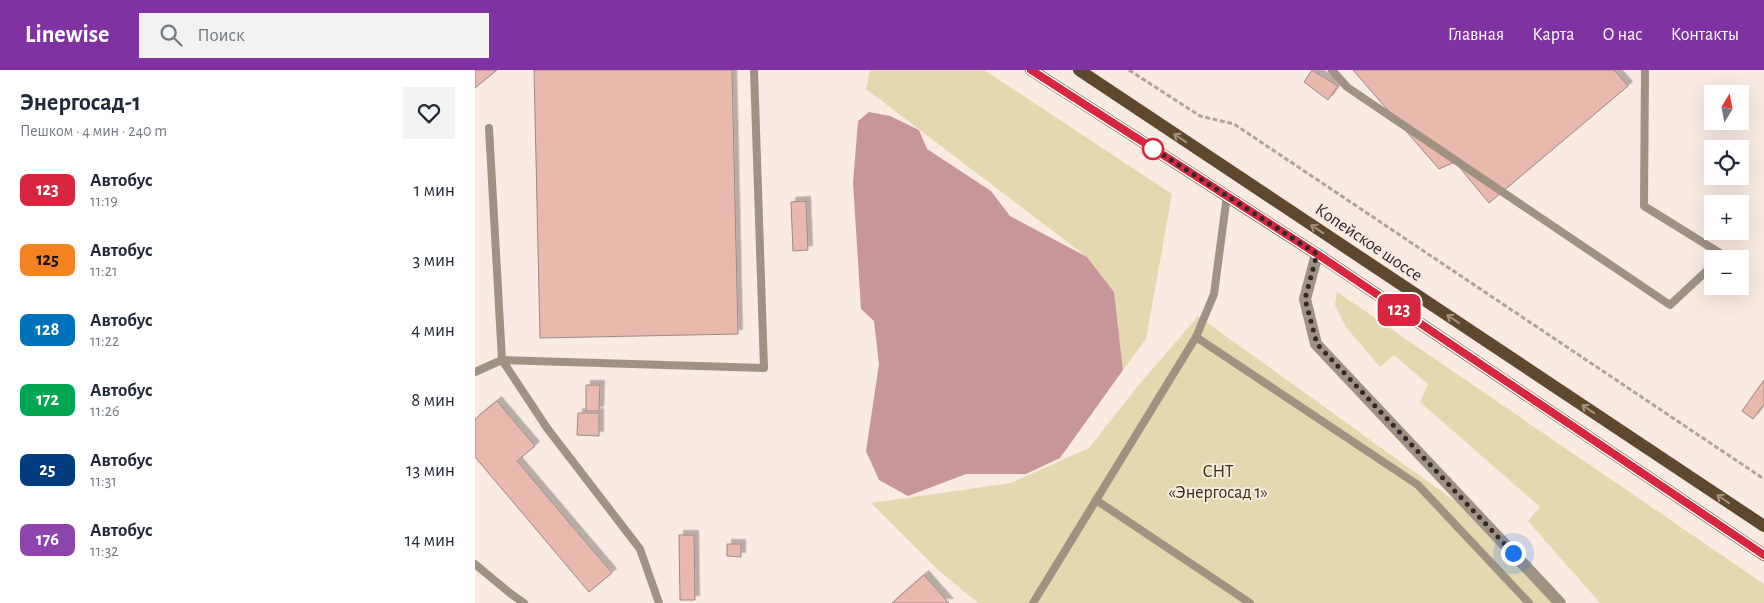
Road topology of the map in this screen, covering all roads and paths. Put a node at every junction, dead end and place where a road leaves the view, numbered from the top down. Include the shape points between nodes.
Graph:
1 (754, 70) edge
2 (1031, 70) edge
3 (1079, 70) edge
4 (1129, 70) edge
5 (1332, 70) edge
6 (1645, 70) edge
7 (489, 128) dead end
8 (1227, 195) junction
9 (1715, 250) edge
10 (1317, 254) junction
11 (1704, 273) edge
12 (1196, 337) junction
13 (502, 360) junction
14 (475, 372) edge
15 (1764, 479) edge
16 (1096, 500) junction
17 (1764, 526) edge
18 (1764, 555) edge
19 (475, 564) edge
20 (524, 603) edge
21 (659, 603) edge
22 (1033, 603) edge
23 (1250, 603) edge
24 (1529, 603) edge
25 (1560, 603) edge

1 - 13 lane via 764,368
2 - 8 main road
17 -> 3 main road, Копейское шоссе
4 - 15 path via 1200,116 1234,124
5 - 11 lane via 1347,87 1669,305
6 - 9 lane via 1644,206
7 - 13 lane
8 - 10 main road
8 - 12 lane via 1214,294
10 - 18 main road
10 - 25 street via 1305,299 1317,344
12 - 16 lane
12 - 24 lane via 1417,485
13 - 14 lane
13 - 21 lane via 547,428 640,549
16 - 22 lane
16 - 23 lane
19 - 20 lane

